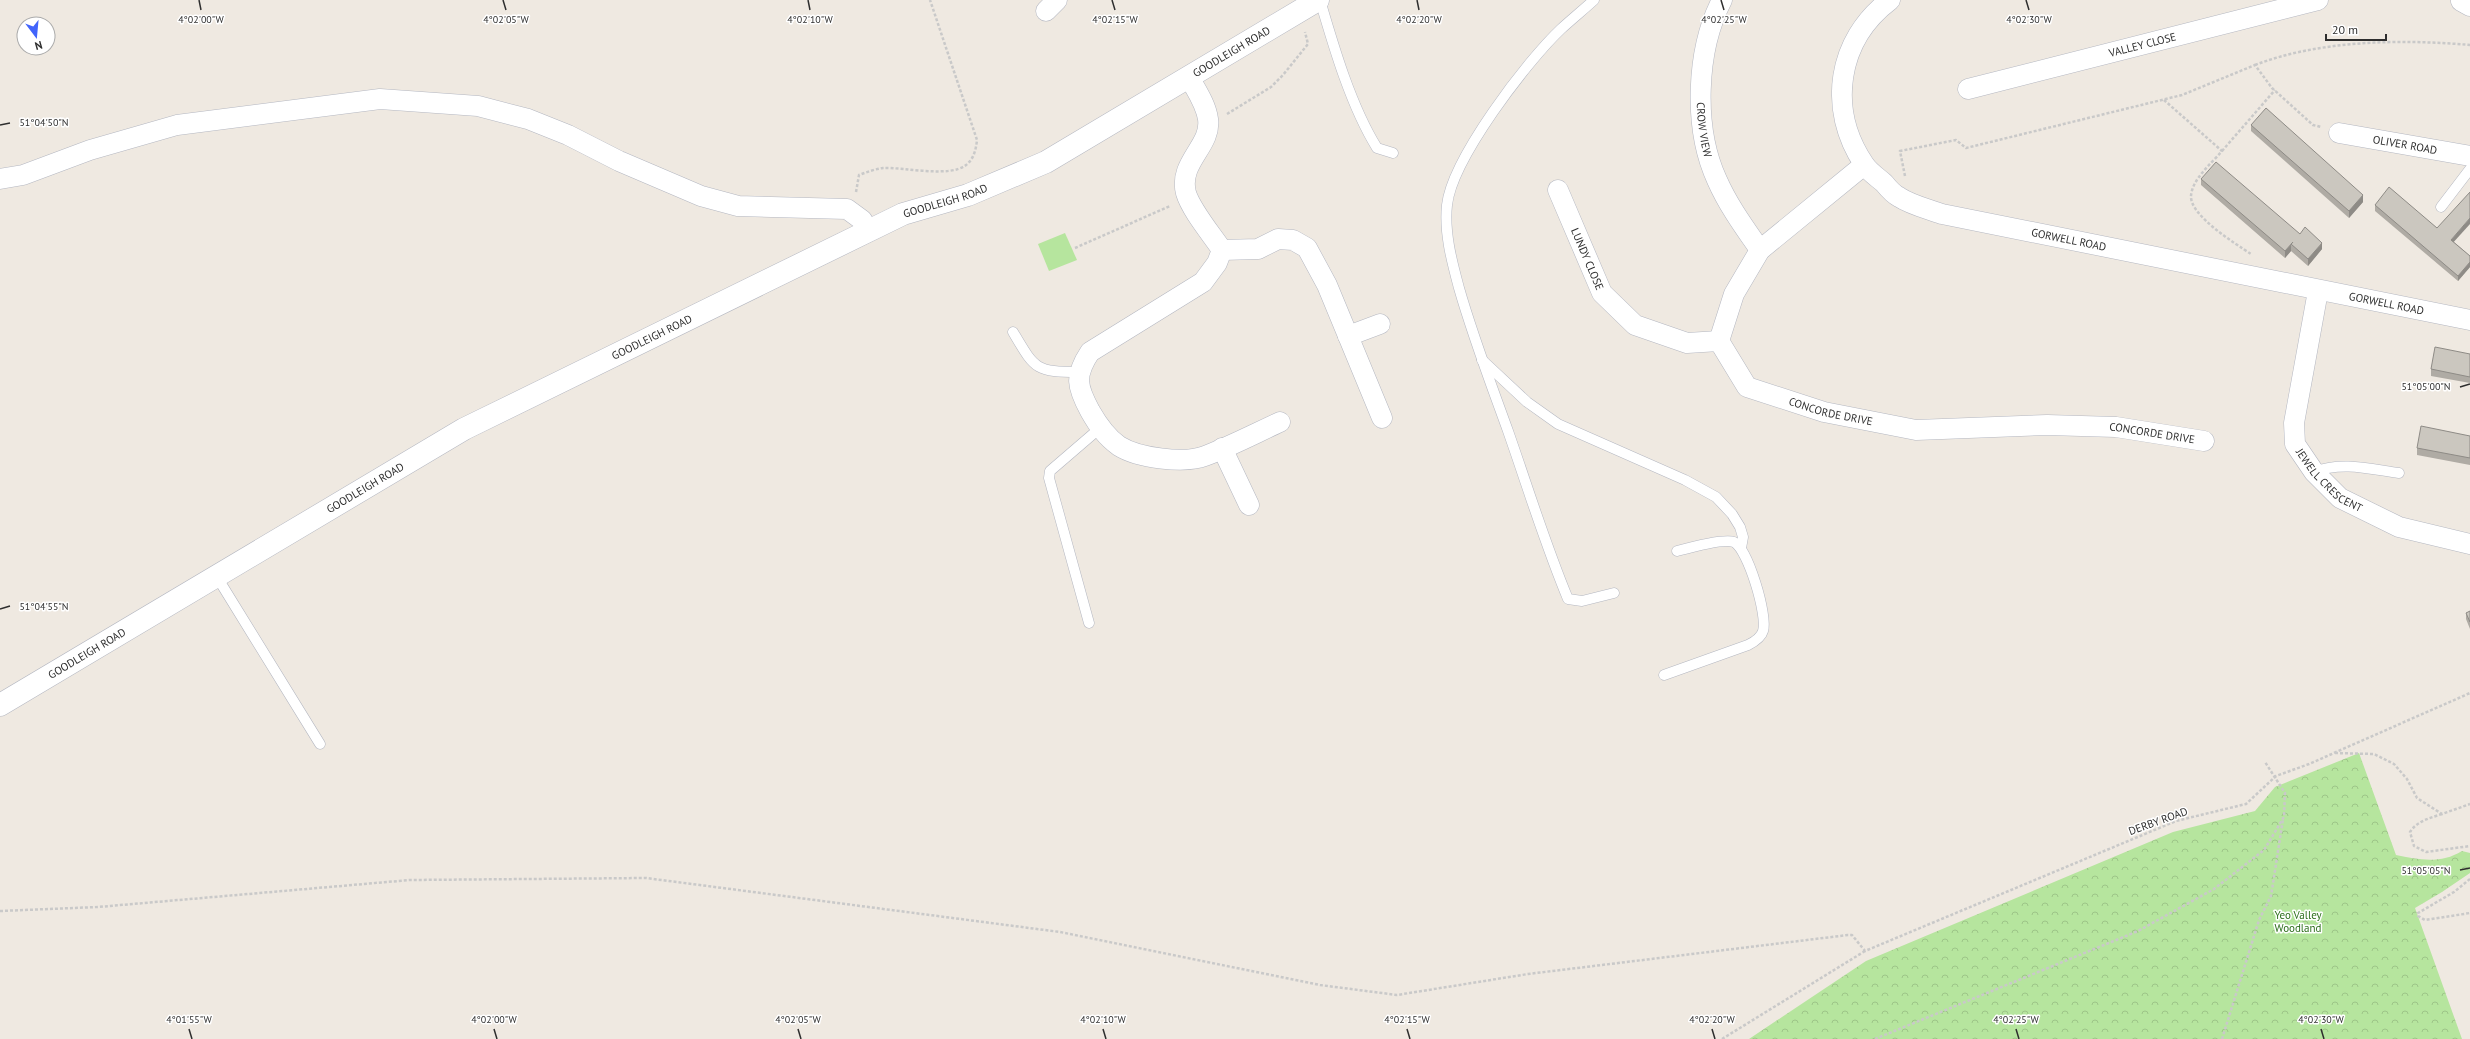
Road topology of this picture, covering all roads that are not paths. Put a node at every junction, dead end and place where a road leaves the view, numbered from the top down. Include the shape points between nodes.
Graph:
1 (1594, 0) edge
2 (1722, 0) edge
3 (1890, 0) edge
4 (2318, 0) edge
5 (1313, 4) edge
6 (1189, 77) junction
7 (1968, 89) dead end
8 (2339, 132) road end
9 (1393, 153) dead end
10 (2470, 156) edge
11 (1864, 165) junction
12 (2470, 169) edge
13 (0, 179) edge
14 (1558, 190) dead end
15 (2441, 207) dead end
16 (865, 225) junction
17 (1222, 250) junction
18 (1760, 250) junction
19 (2318, 291) junction
20 (2470, 320) edge
21 (1380, 324) dead end
22 (1013, 332) dead end
23 (1348, 336) junction
24 (1719, 341) junction
25 (1481, 360) junction
26 (1079, 372) junction
27 (1382, 418) dead end
28 (1280, 422) dead end
29 (1100, 428) junction
30 (2204, 441) dead end
31 (1222, 448) junction
32 (2314, 472) junction
33 (2399, 473) dead end
34 (1249, 505) dead end
35 (2470, 544) edge
36 (1741, 548) junction
37 (1677, 551) dead end
38 (217, 576) junction
39 (1614, 593) dead end
40 (1089, 623) dead end
41 (1664, 675) dead end
42 (0, 705) edge
43 (320, 744) dead end

1 - 25 lane via 1537,54 1476,137 1452,187 1447,205 1450,249
2 - 18 street, CROW VIEW via 1712,20 1702,68 1700,97 1703,128 1716,179
3 - 11 street, GORWELL ROAD via 1874,12 1854,40 1843,69 1842,97 1848,135
4 - 7 street, VALLEY CLOSE
5 - 6 street, GOODLEIGH ROAD
5 - 9 lane via 1371,139 1377,148
6 - 16 street, GOODLEIGH ROAD via 1046,162 968,195
6 - 17 street via 1205,107 1208,133 1188,164 1185,179 1188,197
8 - 10 street, OLIVER ROAD
11 - 18 street
11 - 19 street, GORWELL ROAD via 1900,198 1942,214
12 - 15 lane
13 - 16 street via 23,175 90,150 177,125 380,99 478,106 528,119 568,135 619,161 701,196 738,206 847,209
14 - 24 street, LUNDY CLOSE via 1602,292 1635,325 1687,343
16 - 38 street, GOODLEIGH ROAD via 464,429
17 - 23 street via 1258,249 1278,239 1293,240 1307,248 1327,285
17 - 26 street via 1217,263 1203,282 1090,352
18 - 24 street via 1734,294
19 - 20 street, GORWELL ROAD
19 - 32 street, JEWELL CRESCENT via 2294,423 2295,444
21 - 23 street
22 - 26 lane via 1030,361 1038,368 1051,372
23 - 27 street
24 - 30 street, CONCORDE DRIVE via 1747,387 1824,412 1916,430 2047,425 2116,427
25 - 36 lane via 1528,402 1558,424 1685,480 1716,497 1732,514 1740,528 1743,537
25 - 39 lane via 1550,556 1568,599 1582,601
26 - 29 street via 1081,395
28 - 31 street
29 - 31 street via 1120,446 1152,456 1185,460 1204,456
29 - 40 lane via 1050,471 1049,478
31 - 34 street
32 - 33 lane via 2342,465
32 - 35 street, JEWELL CRESCENT via 2340,498 2379,518 2399,527
36 - 37 lane via 1734,542 1725,542
36 - 41 lane via 1761,604 1764,616 1763,632 1748,645
38 - 42 street, GOODLEIGH ROAD
38 - 43 lane

